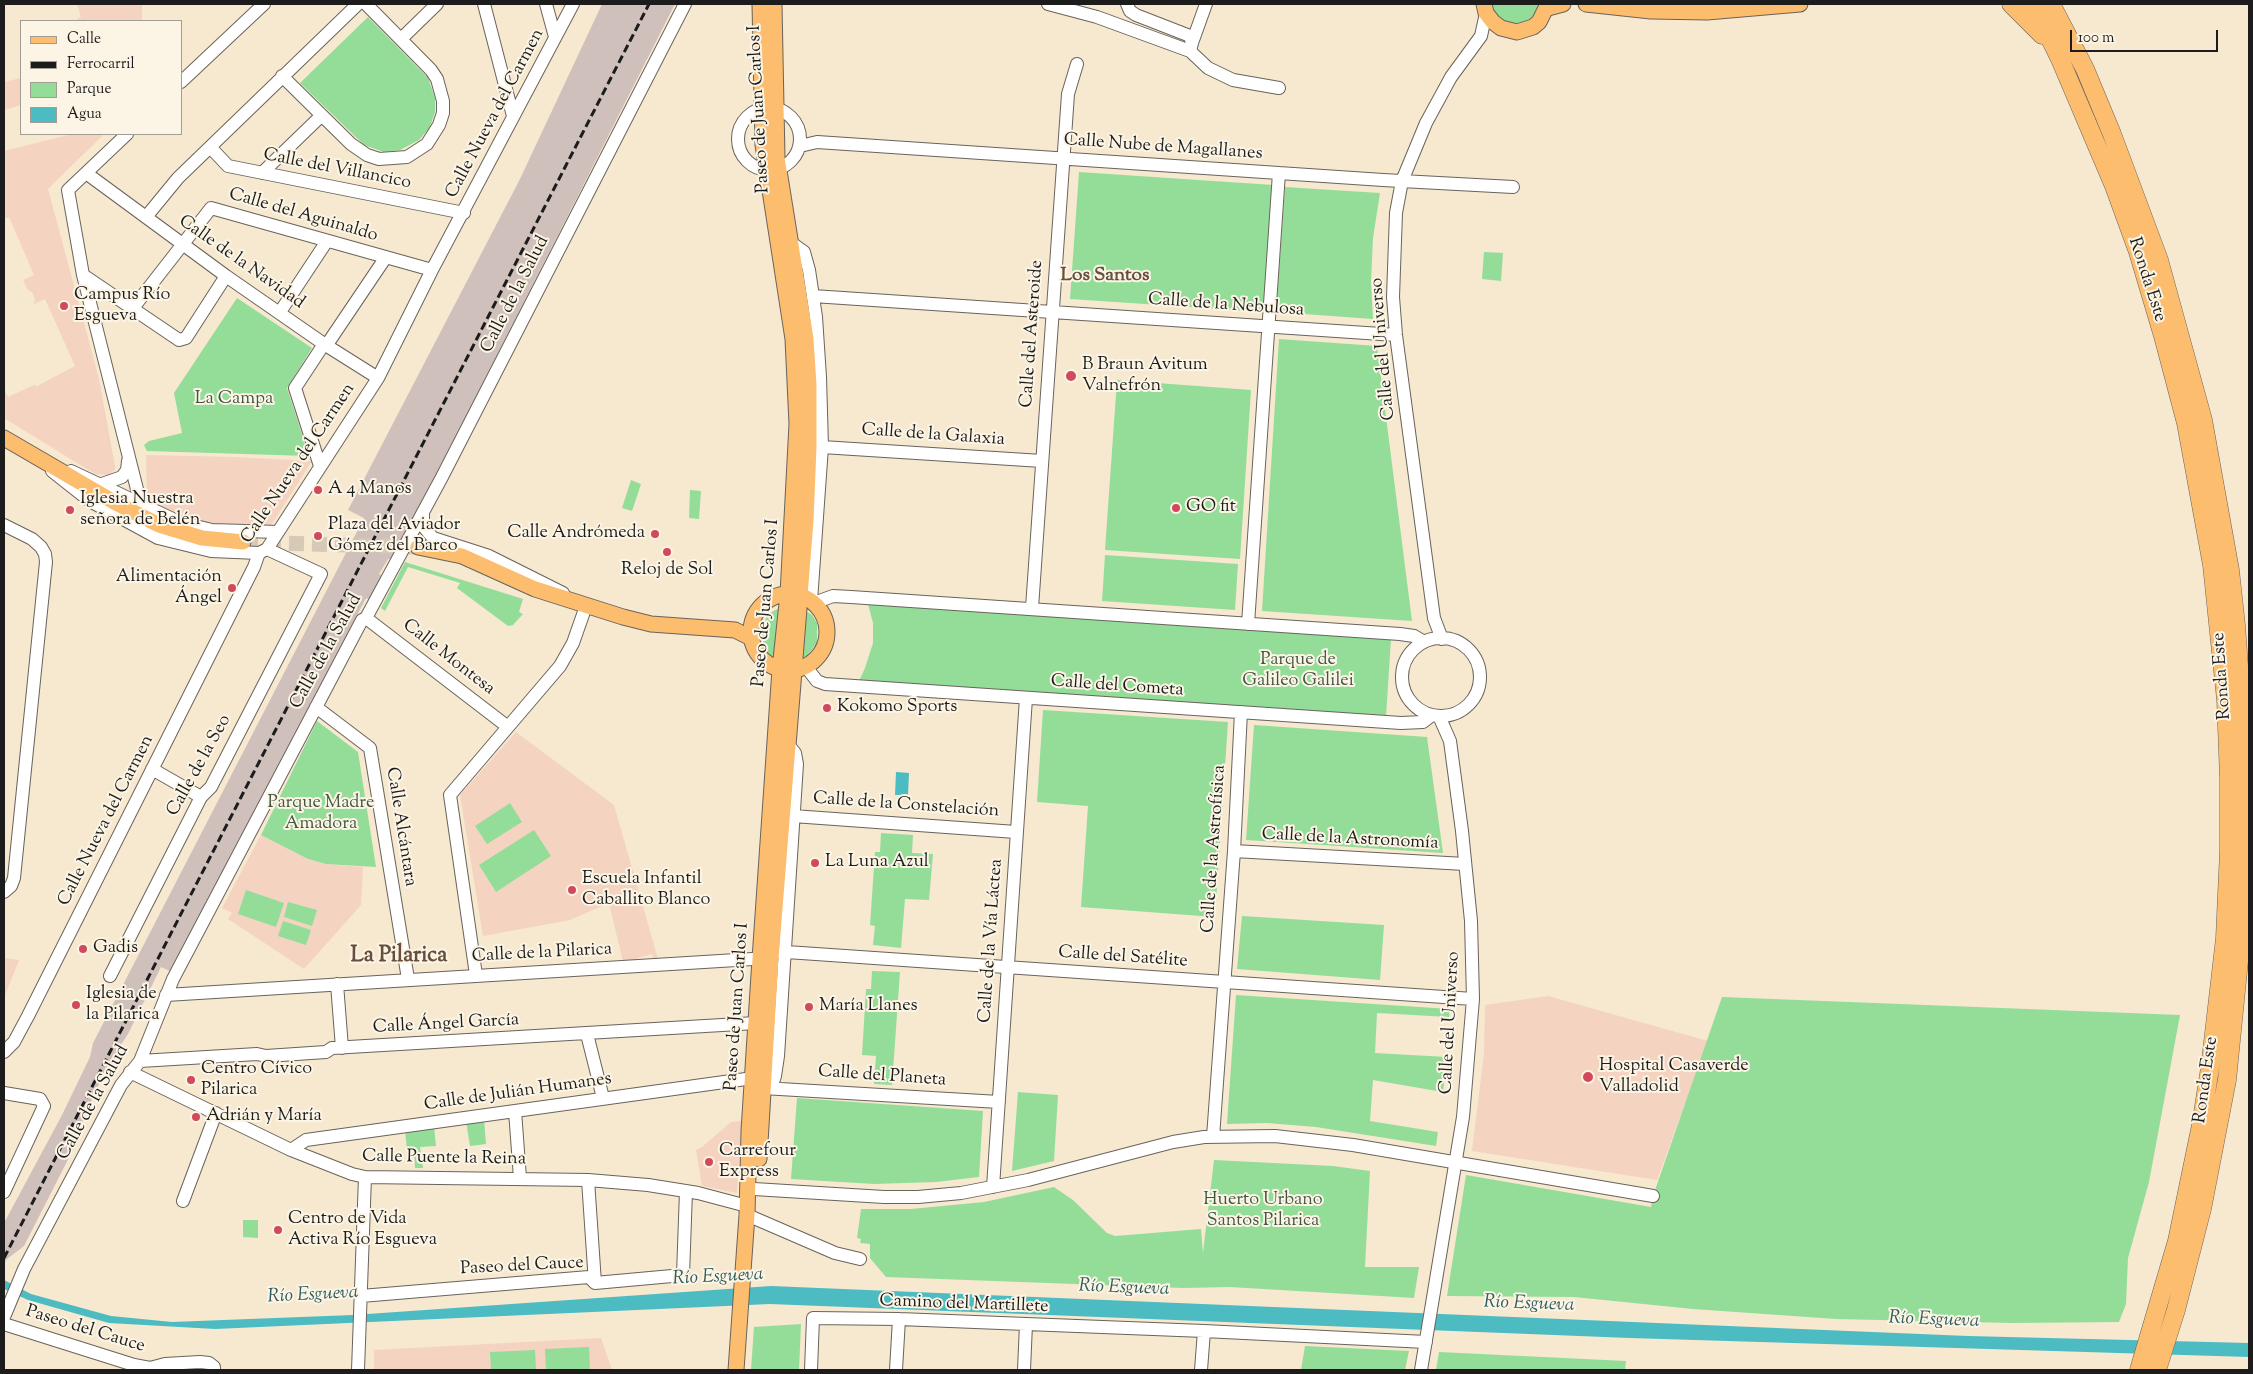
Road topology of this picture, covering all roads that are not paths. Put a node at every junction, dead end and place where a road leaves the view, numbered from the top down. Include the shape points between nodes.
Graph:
1 (264, 4) edge
2 (358, 4) edge
3 (366, 4) edge
4 (437, 4) edge
5 (484, 4) edge
6 (546, 4) edge
7 (573, 4) edge
8 (685, 4) edge
9 (760, 4) edge
10 (774, 4) edge
11 (1048, 4) edge
12 (1127, 4) edge
13 (1206, 4) edge
14 (1563, 4) edge
15 (1586, 4) edge
16 (1800, 4) edge
17 (2011, 4) edge
18 (2033, 4) edge
19 (2051, 4) edge
20 (2066, 4) edge
21 (1548, 6) edge
22 (1483, 7) edge
23 (1501, 28) junction
24 (2067, 33) junction
25 (1481, 36) junction
26 (555, 37) junction
27 (401, 39) junction
28 (1191, 47) junction
29 (2060, 59) junction
30 (1077, 64) dead end
31 (282, 76) junction
32 (182, 81) edge
33 (1279, 88) dead end
34 (769, 108) junction
35 (321, 116) junction
36 (513, 116) junction
37 (126, 135) edge
38 (804, 140) junction
39 (210, 147) junction
40 (1063, 160) junction
41 (772, 169) junction
42 (262, 173) junction
43 (86, 174) junction
44 (1279, 174) junction
45 (1402, 181) junction
46 (1514, 187) dead end
47 (464, 213) junction
48 (146, 217) junction
49 (327, 241) junction
50 (790, 242) junction
51 (182, 245) junction
52 (386, 257) junction
53 (432, 270) junction
54 (83, 275) junction
55 (226, 276) junction
56 (813, 296) junction
57 (133, 308) junction
58 (280, 312) junction
59 (1053, 312) junction
60 (1268, 326) junction
61 (1396, 335) junction
62 (325, 345) junction
63 (378, 378) junction
64 (4, 438) edge
65 (822, 447) junction
66 (42, 461) junction
67 (128, 461) junction
68 (1042, 461) junction
69 (320, 466) junction
70 (102, 484) junction
71 (140, 505) junction
72 (424, 508) junction
73 (4, 525) edge
74 (278, 532) junction
75 (243, 542) tunnel mouth
76 (418, 547) tunnel mouth
77 (263, 551) junction
78 (803, 599) junction
79 (583, 605) junction
80 (1032, 608) junction
81 (366, 618) junction
82 (752, 622) junction
83 (1248, 624) junction
84 (735, 630) junction
85 (751, 638) junction
86 (1432, 641) junction
87 (793, 669) junction
88 (1026, 698) junction
89 (316, 707) junction
90 (1241, 712) junction
91 (1456, 713) junction
92 (1436, 716) junction
93 (508, 727) junction
94 (1450, 741) junction
95 (787, 743) junction
96 (152, 769) junction
97 (201, 797) junction
98 (793, 816) junction
99 (1016, 832) junction
100 (1234, 851) junction
101 (1465, 864) junction
102 (4, 892) edge
103 (772, 955) junction
104 (1008, 968) junction
105 (476, 975) junction
106 (110, 976) dead end
107 (408, 979) junction
108 (1224, 982) junction
109 (337, 984) junction
110 (166, 995) junction
111 (1473, 999) junction
112 (756, 1023) junction
113 (587, 1034) junction
114 (342, 1048) junction
115 (4, 1052) edge
116 (140, 1061) junction
117 (130, 1072) junction
118 (758, 1083) junction
119 (4, 1093) edge
120 (603, 1098) junction
121 (999, 1102) junction
122 (514, 1111) junction
123 (216, 1114) junction
124 (1213, 1137) junction
125 (291, 1150) junction
126 (1456, 1162) junction
127 (365, 1177) junction
128 (520, 1178) junction
129 (588, 1180) junction
130 (994, 1187) junction
131 (754, 1190) junction
132 (686, 1191) junction
133 (4, 1192) edge
134 (1653, 1196) dead end
135 (183, 1201) dead end
136 (747, 1211) junction
137 (860, 1259) dead end
138 (595, 1283) junction
139 (361, 1300) junction
140 (4, 1317) edge
141 (899, 1319) junction
142 (4, 1324) edge
143 (1026, 1324) junction
144 (1204, 1331) junction
145 (1426, 1339) junction
146 (149, 1369) edge
147 (214, 1369) edge
148 (358, 1370) edge
149 (736, 1370) edge
150 (811, 1370) edge
151 (896, 1370) edge
152 (1024, 1370) edge
153 (1201, 1370) edge
154 (1421, 1370) edge
155 (2138, 1370) edge
156 (2157, 1370) edge

1 - 32 street
2 - 31 street
3 - 27 street
4 - 27 street
5 - 36 street
6 - 26 street
7 - 26 street, Calle Nueva del Carmen
8 - 72 street, Calle de la Salud
9 - 34 main road, Paseo de Juan Carlos I
10 - 34 main road, Paseo de Juan Carlos I
11 - 28 street
12 - 28 street via 1136,15 1190,36
13 - 28 street
14 - 21 main road
15 - 16 main road via 1651,11 1707,12
17 - 29 highway via 2043,36
18 - 29 highway, Ronda Este
19 - 24 highway, Ronda Este
20 - 24 highway via 2071,23
21 - 23 main road via 1533,27 1517,32
22 - 23 main road via 1492,22
22 - 25 street, Calle del Universo
23 - 25 street
24 - 156 highway, Ronda Este via 2127,172 2159,260 2180,332 2218,493 2236,625 2246,812 2241,941 2227,1080 2202,1209
25 - 45 street, Calle del Universo via 1451,77 1426,123
26 - 36 street, Calle Nueva del Carmen
27 - 35 street via 431,70 441,90 443,114 427,144 407,157 379,159 358,151
28 - 33 street via 1208,68 1233,80
29 - 155 highway, Ronda Este via 2138,252 2186,423 2209,547 2226,700 2229,850 2219,1000 2201,1126 2177,1241
30 - 40 street, Calle del Asteroide via 1068,94
31 - 35 street
31 - 39 street
34 - 38 street via 790,115
34 - 41 main road, Paseo de Juan Carlos I
34 - 41 street via 749,114 738,134 742,155 756,168
35 - 42 street
36 - 47 street, Calle Nueva del Carmen
37 - 43 street
38 - 40 street, Calle Nube de Magallanes
38 - 41 street via 792,161
39 - 42 street, Calle del Villancico via 228,166
39 - 48 street via 178,178
40 - 44 street, Calle Nube de Magallanes
40 - 59 street, Calle del Asteroide
41 - 50 main road, Paseo de Juan Carlos I
41 - 78 main road, Paseo de Juan Carlos I via 790,310 796,388 796,478
42 - 47 street, Calle del Villancico
43 - 48 street, Calle de la Navidad
43 - 54 street via 68,190
44 - 45 street, Calle Nube de Magallanes
44 - 60 street
45 - 46 street, Calle Nube de Magallanes
45 - 61 street, Calle del Universo via 1393,262
47 - 53 street, Calle Nueva del Carmen
48 - 51 street, Calle de la Navidad
49 - 51 street, Calle del Aguinaldo via 211,208
49 - 52 street, Calle del Aguinaldo
49 - 58 street
50 - 56 street, Paseo de Juan Carlos I via 804,252
50 - 78 main road, Paseo de Juan Carlos I via 802,310 809,385
51 - 55 street, Calle de la Navidad
51 - 57 street
52 - 53 street, Calle del Aguinaldo
52 - 62 street
53 - 63 street, Calle Nueva del Carmen
54 - 57 street
54 - 67 street
55 - 57 street via 186,338 179,340
55 - 58 street, Calle de la Navidad
56 - 59 street, Calle de la Nebulosa
56 - 65 street, Paseo de Juan Carlos I
58 - 62 street, Calle de la Navidad
59 - 60 street, Calle de la Nebulosa
59 - 68 street, Calle del Asteroide
60 - 61 street, Calle de la Nebulosa
60 - 83 street
61 - 86 street, Calle del Universo via 1434,618
62 - 63 street, Calle de la Navidad
62 - 69 street via 295,388
63 - 69 street, Calle Nueva del Carmen
64 - 66 main road
65 - 68 street, Calle de la Galaxia
65 - 78 street, Paseo de Juan Carlos I
66 - 70 street
66 - 75 main road via 159,525 202,538
66 - 77 street via 56,476 90,500 158,538 202,549
67 - 70 street via 122,477
67 - 71 street
68 - 80 street, Calle del Asteroide
69 - 74 street, Calle Nueva del Carmen
70 - 71 street
71 - 74 street via 196,527 231,532
72 - 79 street via 423,526 433,538 490,556
72 - 81 street, Calle de la Salud
73 - 102 street via 41,547 46,562 14,878
74 - 77 street, Calle Nueva del Carmen
76 - 79 main road via 462,556 535,589
77 - 96 street, Calle Nueva del Carmen
77 - 97 street, Calle de la Seo via 321,574 211,787
78 - 80 street via 833,596
78 - 82 main road via 770,600
78 - 87 main road, Paseo de Juan Carlos I
78 - 87 main road via 821,611 827,626 827,641 819,656
79 - 84 main road via 651,624
79 - 93 street via 573,643 560,666
80 - 83 street
81 - 89 street, Calle de la Salud via 362,620
81 - 93 street, Calle Montesa
82 - 84 main road
82 - 85 main road
83 - 86 street via 1400,634
84 - 85 main road
85 - 87 main road via 762,658
86 - 91 street via 1463,646 1472,654 1480,672 1477,692 1469,704
86 - 92 street via 1412,651 1402,679 1408,698 1422,712
87 - 88 street, Calle del Cometa via 825,684
87 - 95 main road, Paseo de Juan Carlos I
87 - 103 main road, Paseo de Juan Carlos I
88 - 90 street, Calle del Cometa
88 - 99 street, Calle de la Vía Láctea
89 - 107 street, Calle Alcántara via 370,748
89 - 110 street, Calle de la Salud
90 - 92 street, Calle del Cometa via 1413,723
90 - 100 street, Calle de la Astrofísica
91 - 92 street
91 - 94 street, Calle del Universo
92 - 94 street, Calle del Universo
93 - 105 street via 450,794
94 - 101 street, Calle del Universo
95 - 98 street via 795,753 797,764
95 - 103 main road, Paseo de Juan Carlos I
96 - 97 street
96 - 115 street, Calle Nueva del Carmen via 22,1028
97 - 106 street, Calle de la Seo
98 - 99 street, Calle de la Constelación
98 - 103 street
99 - 104 street, Calle de la Vía Láctea
100 - 101 street, Calle de la Astronomía
100 - 108 street, Calle de la Astrofísica
101 - 111 street, Calle del Universo via 1471,921
103 - 104 street, Calle del Satélite
103 - 105 street, Calle de la Pilarica
103 - 112 main road, Paseo de Juan Carlos I
103 - 118 main road, Paseo de Juan Carlos I
104 - 108 street, Calle del Satélite
104 - 121 street, Calle de la Vía Láctea
105 - 107 street, Calle de la Pilarica
107 - 109 street, Calle de la Pilarica
108 - 111 street, Calle del Satélite
108 - 124 street, Calle de la Astrofísica
109 - 110 street, Calle de la Pilarica
109 - 114 street
110 - 116 street, Calle de la Salud
111 - 126 street, Calle del Universo via 1468,1076
112 - 113 street, Calle Ángel García
112 - 118 main road, Paseo de Juan Carlos I
113 - 114 street, Calle Ángel García
113 - 120 street
114 - 116 street, Calle Ángel García via 266,1056
116 - 117 street, Calle de la Salud
117 - 123 street, Calle Puente la Reina
117 - 140 street, Calle de la Salud via 120,1085 18,1282
118 - 120 street, Calle de Julián Humanes
118 - 121 street, Calle del Planeta
118 - 131 main road, Paseo de Juan Carlos I via 759,1169
118 - 136 main road, Paseo de Juan Carlos I
119 - 133 street via 40,1099 44,1106
120 - 122 street, Calle de Julián Humanes
121 - 130 street, Calle de la Vía Láctea
122 - 125 street, Calle de Julián Humanes via 306,1140
122 - 128 street
123 - 125 street, Calle Puente la Reina
123 - 135 street
124 - 126 street via 1315,1139
124 - 130 street via 1146,1148 1072,1170
125 - 127 street, Calle Puente la Reina
126 - 134 street
126 - 145 street, Calle del Universo
127 - 128 street, Calle Puente la Reina
127 - 139 street
128 - 129 street, Calle Puente la Reina
129 - 132 street, Calle Puente la Reina
129 - 138 street
130 - 131 street via 918,1197
131 - 136 main road, Paseo de Juan Carlos I
132 - 136 street, Calle Puente la Reina
132 - 138 street, Paseo del Cauce via 683,1275
136 - 137 street, Calle Puente la Reina via 835,1253
136 - 149 main road, Paseo de Juan Carlos I
138 - 139 street, Paseo del Cauce via 588,1277
139 - 148 street
141 - 143 street, Camino del Martillete
141 - 150 street, Camino del Martillete via 813,1318
141 - 151 street
142 - 146 street, Paseo del Cauce
143 - 144 street, Camino del Martillete
143 - 152 street
144 - 145 street, Camino del Martillete
144 - 153 street
145 - 154 street, Calle del Universo
146 - 147 street, Paseo del Cauce via 165,1364 200,1362 209,1363

